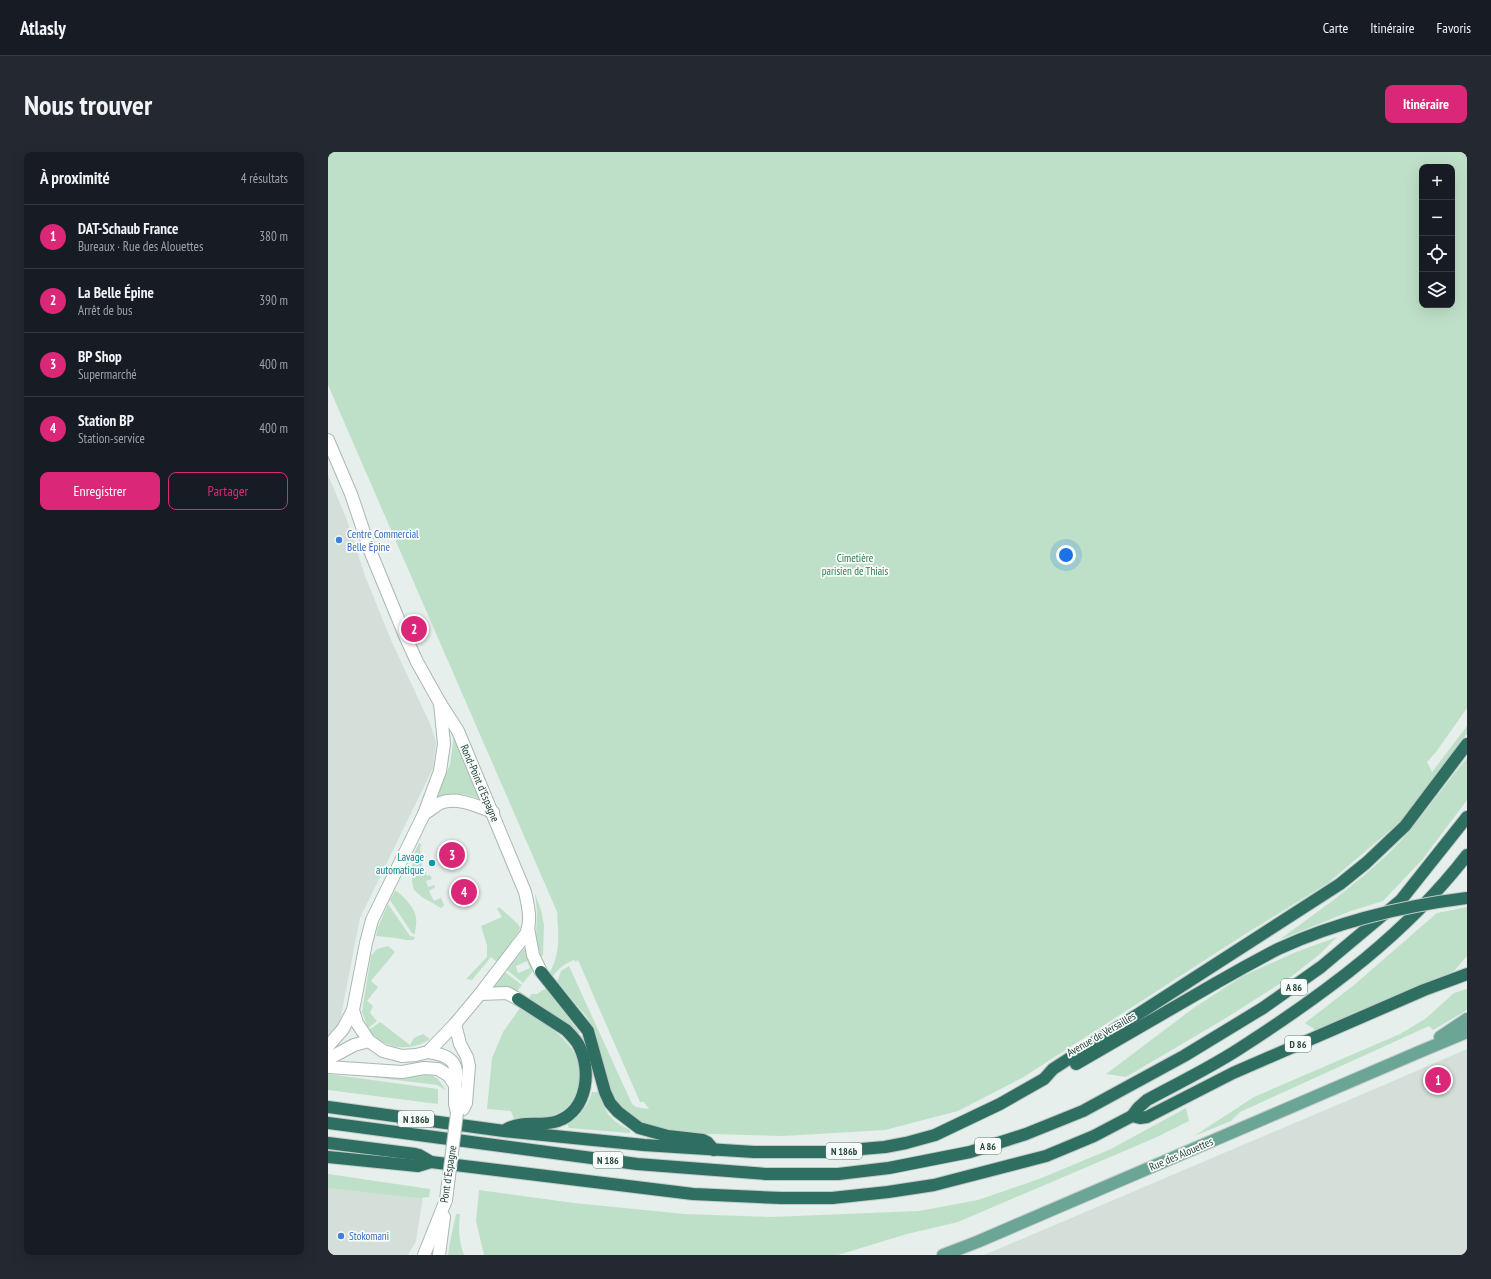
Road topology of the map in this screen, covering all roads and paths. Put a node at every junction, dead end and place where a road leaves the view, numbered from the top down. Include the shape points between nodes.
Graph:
1 (328, 440) edge
2 (440, 703) junction
3 (1467, 744) edge
4 (493, 812) junction
5 (424, 814) junction
6 (1467, 817) edge
7 (1467, 855) edge
8 (1467, 898) edge
9 (528, 928) junction
10 (541, 972) joint
11 (1467, 974) edge
12 (480, 994) junction
13 (518, 999) joint
14 (354, 1010) junction
15 (1467, 1019) edge
16 (455, 1024) junction
17 (1467, 1032) edge
18 (369, 1040) junction
19 (328, 1046) edge
20 (428, 1052) junction
21 (1419, 1052) junction
22 (328, 1059) edge
23 (328, 1067) edge
24 (1044, 1079) junction
25 (455, 1085) junction
26 (461, 1099) junction
27 (328, 1107) edge
28 (1132, 1116) junction
29 (328, 1123) edge
30 (504, 1132) junction
31 (328, 1143) edge
32 (714, 1150) junction
33 (328, 1157) edge
34 (431, 1162) junction
35 (889, 1168) joint
36 (888, 1192) joint
37 (446, 1200) junction
38 (424, 1255) edge
39 (439, 1255) edge
40 (943, 1255) edge

1 - 2 street via 406,638
2 - 4 street, Rond-Point d'Espagne via 458,731
2 - 5 street, Rond-Point d'Espagne via 444,744 440,770
3 - 24 highway via 1405,826 1366,863 1334,888 1053,1069
4 - 5 street via 470,803 455,801 441,803
4 - 9 street, Rond-Point d'Espagne via 526,892
5 - 14 street, Rond-Point d'Espagne via 372,920
6 - 35 highway, A 86 via 1401,900 1303,981 1184,1056 1083,1111 1026,1134 970,1152
7 - 28 highway, A 86 via 1419,909 1332,986 1245,1046 1147,1100
8 - 24 highway, Avenue de Versailles / N 186b, bridge via 1416,906 1328,929 1279,949 1057,1075
9 - 10 street, Rond-Point d'Espagne
9 - 12 street
10 - 32 highway via 588,1031 605,1092 618,1112 640,1128 663,1135 702,1140
11 - 28 highway, D 86 via 1424,990 1233,1073 1147,1117
12 - 13 street via 507,993
12 - 16 street
13 - 30 highway via 572,1036 582,1054 586,1082 579,1103 567,1116 552,1123 512,1126
14 - 18 street via 357,1022
14 - 19 street via 343,1029
15 - 21 main road
16 - 20 street
16 - 26 street via 469,1066
17 - 21 main road
18 - 20 street via 383,1051 392,1054 416,1055
18 - 22 street
20 - 25 street via 446,1057 454,1063 457,1071
21 - 40 main road, Rue des Alouettes
23 - 25 street via 402,1072 432,1068 443,1071
24 - 32 highway, N 186b via 1000,1104 953,1126 906,1143 826,1152
25 - 26 street
26 - 37 street, Pont d'Espagne, bridge
27 - 30 highway, N 186b
28 - 36 highway, A 86 via 1094,1136 1046,1156 953,1181
29 - 35 highway, N 186 via 637,1164 707,1170 766,1174 838,1174
30 - 32 highway, N 186b
31 - 34 highway, N 186 via 415,1154
33 - 34 highway via 418,1166
34 - 36 highway, N 186 via 694,1194 832,1198
37 - 38 street, Pont d'Espagne
37 - 39 street

